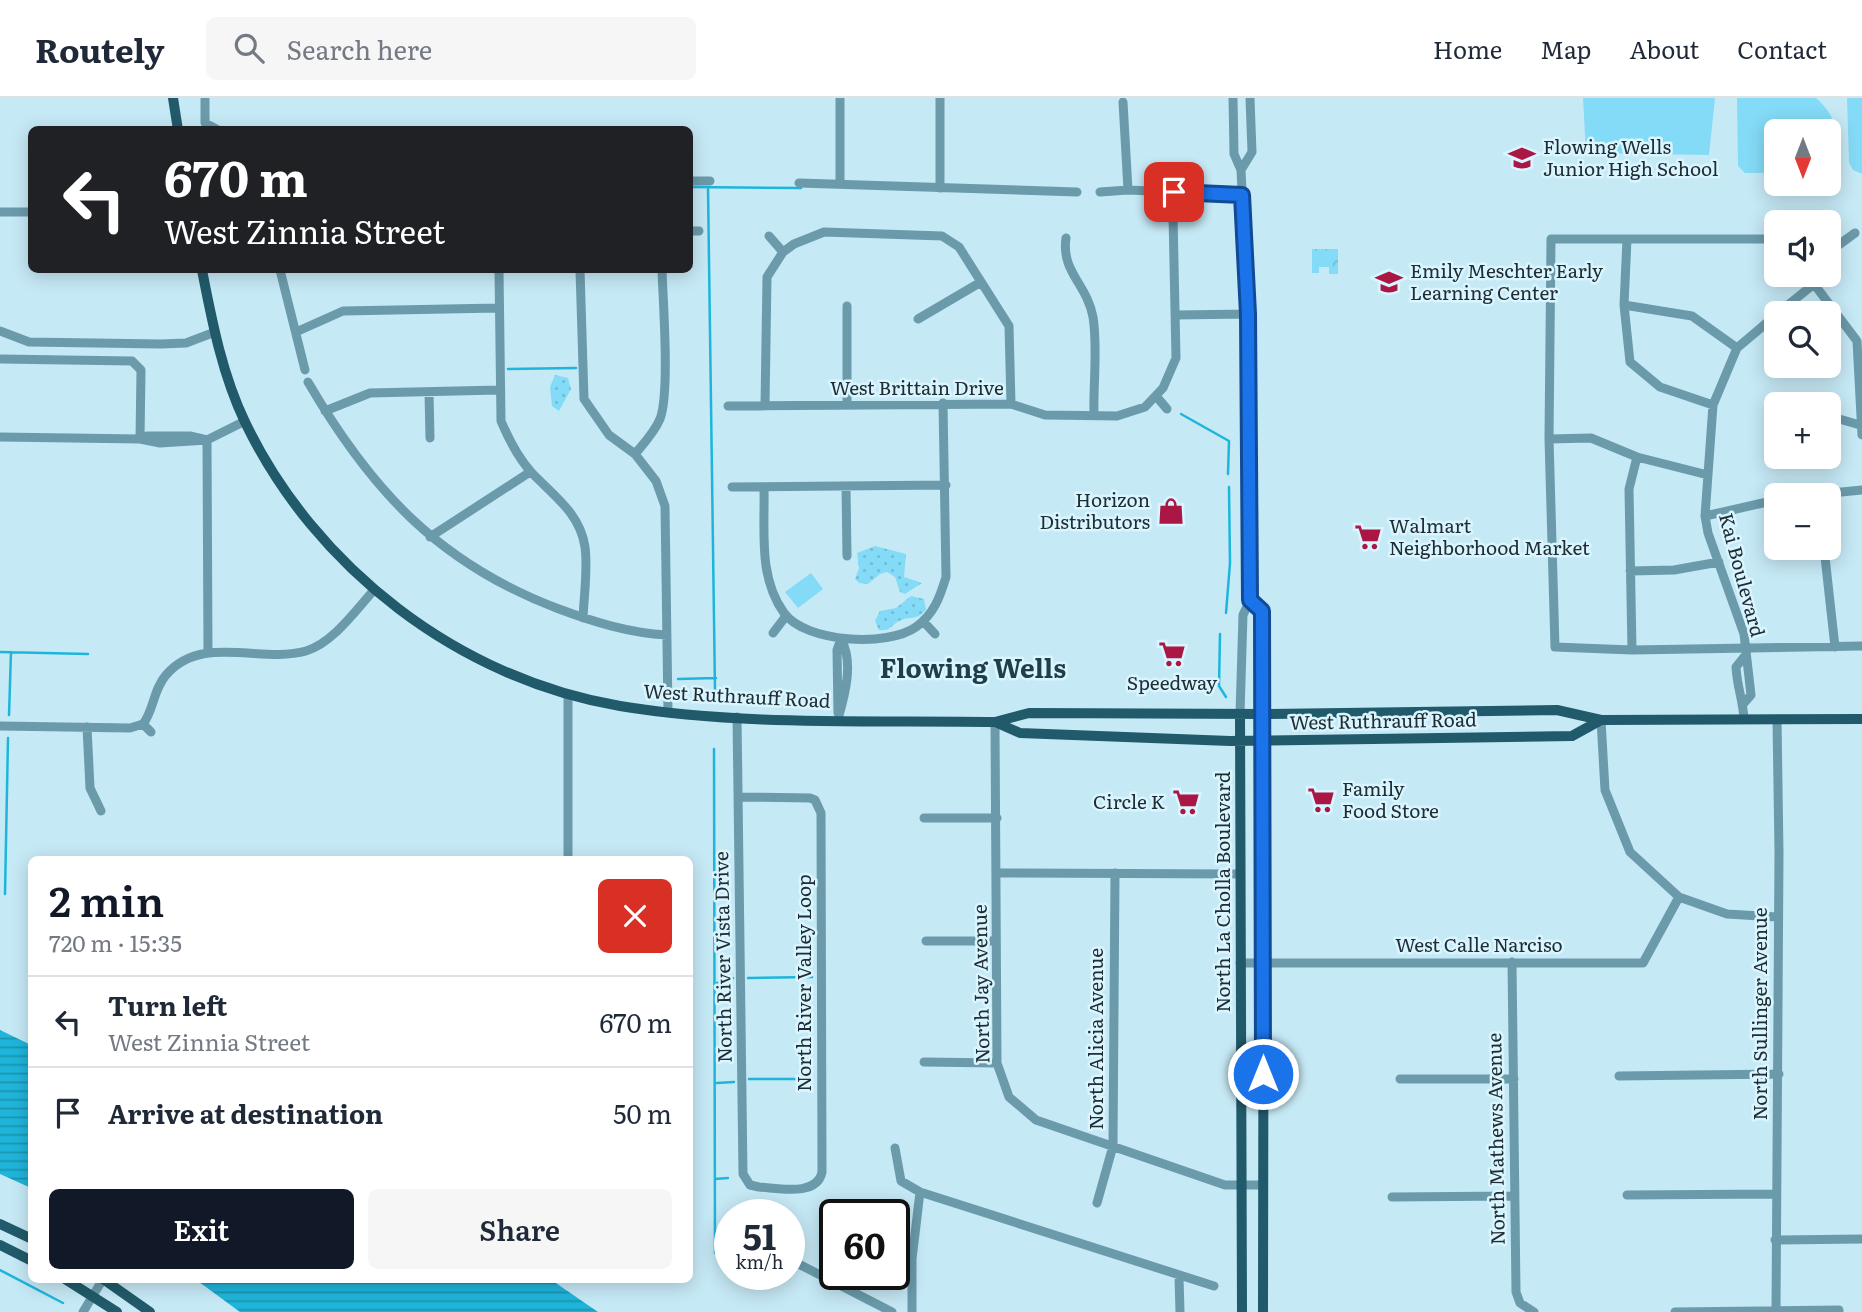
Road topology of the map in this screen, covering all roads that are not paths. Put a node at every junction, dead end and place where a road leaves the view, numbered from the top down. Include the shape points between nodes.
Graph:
1 (173, 98) edge
2 (205, 98) edge
3 (840, 98) edge
4 (940, 98) edge
5 (1233, 98) edge
6 (1250, 98) edge
7 (1123, 102) dead end
8 (177, 126) edge
9 (210, 126) edge
10 (1241, 170) junction
11 (693, 181) edge
12 (710, 181) dead end
13 (840, 182) junction
14 (799, 183) dead end
15 (940, 188) junction
16 (1128, 190) junction
17 (1077, 192) dead end
18 (1100, 192) dead end
19 (1242, 195) junction
20 (0, 212) edge
21 (28, 212) edge
22 (1173, 215) dead end
23 (1855, 233) dead end
24 (769, 236) dead end
25 (1066, 238) dead end
26 (1627, 239) junction
27 (1764, 239) edge
28 (1841, 243) edge
29 (783, 252) junction
30 (203, 273) edge
31 (281, 273) edge
32 (499, 273) edge
33 (580, 273) edge
34 (662, 273) edge
35 (981, 282) junction
36 (1803, 287) edge
37 (1819, 287) edge
38 (1789, 301) edge
39 (1624, 304) junction
40 (847, 306) dead end
41 (498, 308) junction
42 (1248, 314) junction
43 (1176, 315) junction
44 (918, 319) dead end
45 (1764, 325) edge
46 (0, 331) edge
47 (215, 332) junction
48 (296, 332) junction
49 (1737, 348) junction
50 (0, 359) edge
51 (305, 370) dead end
52 (308, 382) dead end
53 (499, 390) junction
54 (429, 392) junction
55 (1156, 396) junction
56 (943, 403) junction
57 (1011, 404) junction
58 (847, 405) junction
59 (1713, 405) junction
60 (765, 406) junction
61 (728, 407) dead end
62 (1167, 410) dead end
63 (326, 411) junction
64 (1094, 415) junction
65 (245, 421) junction
66 (1841, 421) edge
67 (1861, 430) edge
68 (0, 437) edge
69 (430, 438) dead end
70 (140, 439) junction
71 (1549, 439) junction
72 (207, 440) junction
73 (635, 454) junction
74 (1637, 457) junction
75 (530, 472) junction
76 (1708, 475) junction
77 (946, 485) junction
78 (732, 486) dead end
79 (846, 486) junction
80 (764, 488) junction
81 (1862, 490) edge
82 (1841, 492) edge
83 (1764, 503) edge
84 (1705, 516) junction
85 (430, 537) junction
86 (847, 556) dead end
87 (1825, 560) edge
88 (1719, 562) junction
89 (1630, 571) junction
90 (374, 590) junction
91 (1250, 600) junction
92 (786, 616) junction
93 (583, 618) junction
94 (923, 621) junction
95 (773, 633) dead end
96 (935, 634) dead end
97 (667, 635) junction
98 (841, 639) junction
99 (1862, 646) edge
100 (1835, 647) junction
101 (1632, 650) junction
102 (208, 653) junction
103 (1744, 653) junction
104 (568, 694) junction
105 (667, 712) junction
106 (1240, 714) junction
107 (1264, 714) junction
108 (737, 717) junction
109 (838, 719) junction
110 (1744, 719) junction
111 (1777, 719) junction
112 (1862, 719) edge
113 (1601, 720) junction
114 (995, 722) junction
115 (143, 724) junction
116 (0, 726) edge
117 (87, 727) junction
118 (151, 732) dead end
119 (1240, 740) junction
120 (1264, 741) junction
121 (738, 797) junction
122 (101, 811) dead end
123 (924, 818) dead end
124 (997, 818) junction
125 (568, 856) edge
126 (997, 873) junction
127 (1115, 873) junction
128 (1240, 874) junction
129 (1679, 897) junction
130 (1777, 917) junction
131 (926, 941) dead end
132 (996, 941) junction
133 (1512, 962) junction
134 (1240, 963) junction
135 (1263, 963) junction
136 (924, 1062) dead end
137 (997, 1063) junction
138 (1779, 1074) junction
139 (1619, 1076) dead end
140 (1400, 1079) dead end
141 (1514, 1079) junction
142 (1113, 1146) junction
143 (895, 1148) dead end
144 (1241, 1185) junction
145 (1262, 1185) junction
146 (758, 1187) joint
147 (920, 1192) junction
148 (1776, 1194) junction
149 (1627, 1195) dead end
150 (1514, 1196) junction
151 (1392, 1197) dead end
152 (1097, 1203) dead end
153 (0, 1224) edge
154 (28, 1238) edge
155 (1862, 1239) edge
156 (1775, 1240) junction
157 (0, 1245) edge
158 (28, 1259) edge
159 (805, 1267) edge
160 (1179, 1277) junction
161 (72, 1283) edge
162 (101, 1283) edge
163 (109, 1283) edge
164 (1214, 1286) dead end
165 (93, 1296) junction
166 (1776, 1310) junction
167 (1531, 1311) edge
168 (83, 1312) edge
169 (117, 1312) edge
170 (150, 1312) edge
171 (891, 1312) edge
172 (912, 1312) edge
173 (1180, 1312) edge
174 (1242, 1312) edge
175 (1263, 1312) edge
176 (1675, 1312) edge
177 (1839, 1312) edge

1 - 8 main road
2 - 9 street via 205,123
3 - 13 street
4 - 15 street
5 - 10 street, North La Cholla Boulevard via 1234,154
6 - 10 street, North La Cholla Boulevard via 1252,152
7 - 16 street
10 - 19 street, North La Cholla Boulevard
11 - 12 street
13 - 14 street
13 - 15 street
15 - 17 street
16 - 18 street
16 - 19 street
19 - 42 street, North La Cholla Boulevard
20 - 21 street
22 - 43 street
23 - 28 street
24 - 29 street
25 - 64 street via 1063,257 1085,293 1093,318
26 - 27 street
26 - 39 street
26 - 71 street via 1551,239
29 - 35 street via 824,232 942,236 959,247
29 - 60 street via 767,277
30 - 47 main road, West Ruthrauff Road
31 - 48 street
32 - 41 street
33 - 73 street via 584,399 609,435
34 - 73 street via 662,416
35 - 44 street
35 - 57 street via 1009,326
36 - 38 street, Kai Boulevard
37 - 67 street via 1857,341
39 - 49 street via 1692,316
39 - 59 street via 1630,362 1660,387
40 - 58 street
41 - 48 street via 343,311
41 - 53 street
42 - 43 street
42 - 91 street, North La Cholla Boulevard
43 - 55 street via 1176,358
45 - 49 street, Kai Boulevard
46 - 47 street via 29,342 161,344 186,343
47 - 65 main road, West Ruthrauff Road
48 - 51 street
49 - 59 street, Kai Boulevard
50 - 70 street via 132,361 141,370
52 - 63 street
53 - 54 street
53 - 75 street via 501,421
54 - 63 street via 370,393
54 - 69 street
55 - 62 street
55 - 64 street, West Brittain Drive via 1145,407 1117,416
56 - 57 street, West Brittain Drive
56 - 58 street, West Brittain Drive
56 - 77 street
57 - 64 street, West Brittain Drive via 1045,415
58 - 60 street, West Brittain Drive
59 - 76 street, Kai Boulevard
60 - 61 street, West Brittain Drive
63 - 85 street via 364,468 398,509
65 - 72 street
65 - 90 main road, West Ruthrauff Road via 278,481 321,537
66 - 67 street
68 - 70 street
70 - 72 street via 190,436
71 - 74 street via 1591,438
71 - 101 street via 1555,647
72 - 102 street
73 - 97 street via 656,481 665,506
74 - 76 street
74 - 89 street via 1629,489
75 - 85 street
75 - 93 street via 562,500 579,525 585,547
76 - 84 street, Kai Boulevard
77 - 79 street
77 - 94 street via 946,577 938,603
78 - 80 street
79 - 80 street
79 - 86 street
80 - 92 street via 766,573
81 - 82 street
83 - 84 street
84 - 88 street, Kai Boulevard
85 - 93 street via 483,575
87 - 100 street
88 - 89 street
88 - 103 street, Kai Boulevard via 1744,634
89 - 101 street
90 - 102 street via 326,640 306,651
90 - 104 main road, West Ruthrauff Road via 430,632 516,675
91 - 106 street, North La Cholla Boulevard via 1243,615
91 - 107 street, North La Cholla Boulevard via 1262,611
92 - 95 street
92 - 98 street via 805,630
93 - 97 street
94 - 96 street
94 - 98 street via 890,637
97 - 105 street
98 - 109 street via 846,649 846,692
99 - 100 street
100 - 103 street
101 - 103 street
102 - 115 street via 167,674 150,701
103 - 110 street, Kai Boulevard via 1736,667
104 - 105 main road, West Ruthrauff Road
104 - 125 street
105 - 108 main road, West Ruthrauff Road
106 - 107 main road, West Ruthrauff Road
106 - 114 main road, West Ruthrauff Road via 1029,713
106 - 119 main road, North La Cholla Boulevard
107 - 113 main road, West Ruthrauff Road via 1557,710
107 - 120 main road, North La Cholla Boulevard
108 - 109 main road, West Ruthrauff Road
108 - 121 street, North River Vista Drive
109 - 114 main road, West Ruthrauff Road
110 - 111 main road, West Ruthrauff Road
110 - 113 main road, West Ruthrauff Road
111 - 112 main road, West Ruthrauff Road
111 - 130 street, North Sullinger Avenue
113 - 120 main road, West Ruthrauff Road via 1572,736
113 - 129 street via 1605,790 1630,852
114 - 119 main road, West Ruthrauff Road via 1020,733
114 - 124 street, North Jay Avenue
115 - 117 street
115 - 118 street
116 - 117 street
117 - 122 street via 90,788
119 - 120 main road, West Ruthrauff Road
119 - 128 main road, North La Cholla Boulevard
120 - 135 main road, North La Cholla Boulevard
121 - 146 street, North River Vista Drive via 742,1168 745,1185
121 - 146 street, North River Valley Loop via 804,797 820,802 821,813 820,1184
123 - 124 street
124 - 126 street, North Jay Avenue
126 - 127 street
126 - 132 street, North Jay Avenue
127 - 128 street
127 - 142 street, North Alicia Avenue
128 - 134 main road, North La Cholla Boulevard
129 - 130 street via 1727,914
129 - 133 street, West Calle Narciso via 1643,963
130 - 138 street, North Sullinger Avenue
131 - 132 street
132 - 137 street, North Jay Avenue
133 - 135 street, West Calle Narciso
133 - 141 street, North Mathews Avenue
134 - 135 street, West Calle Narciso
134 - 144 main road, North La Cholla Boulevard
135 - 145 main road, North La Cholla Boulevard
136 - 137 street
137 - 142 street, North Jay Avenue via 1009,1097 1036,1120
138 - 139 street
138 - 148 street, North Sullinger Avenue
140 - 141 street
141 - 150 street, North Mathews Avenue
142 - 144 street, North Jay Avenue via 1225,1185
142 - 152 street, North Alicia Avenue
143 - 147 street via 901,1181
144 - 145 street, North Jay Avenue
144 - 174 main road, North La Cholla Boulevard
145 - 175 main road, North La Cholla Boulevard
147 - 160 street
147 - 172 street via 912,1259
148 - 149 street
148 - 156 street, North Sullinger Avenue
150 - 151 street
150 - 167 street, North Mathews Avenue via 1516,1292 1520,1303
153 - 154 main road
155 - 156 street
156 - 166 street, North Sullinger Avenue
157 - 158 main road
159 - 171 street
160 - 164 street
160 - 173 street
161 - 165 main road
162 - 165 street
163 - 170 main road
165 - 168 street
165 - 169 main road
166 - 176 street
166 - 177 street

